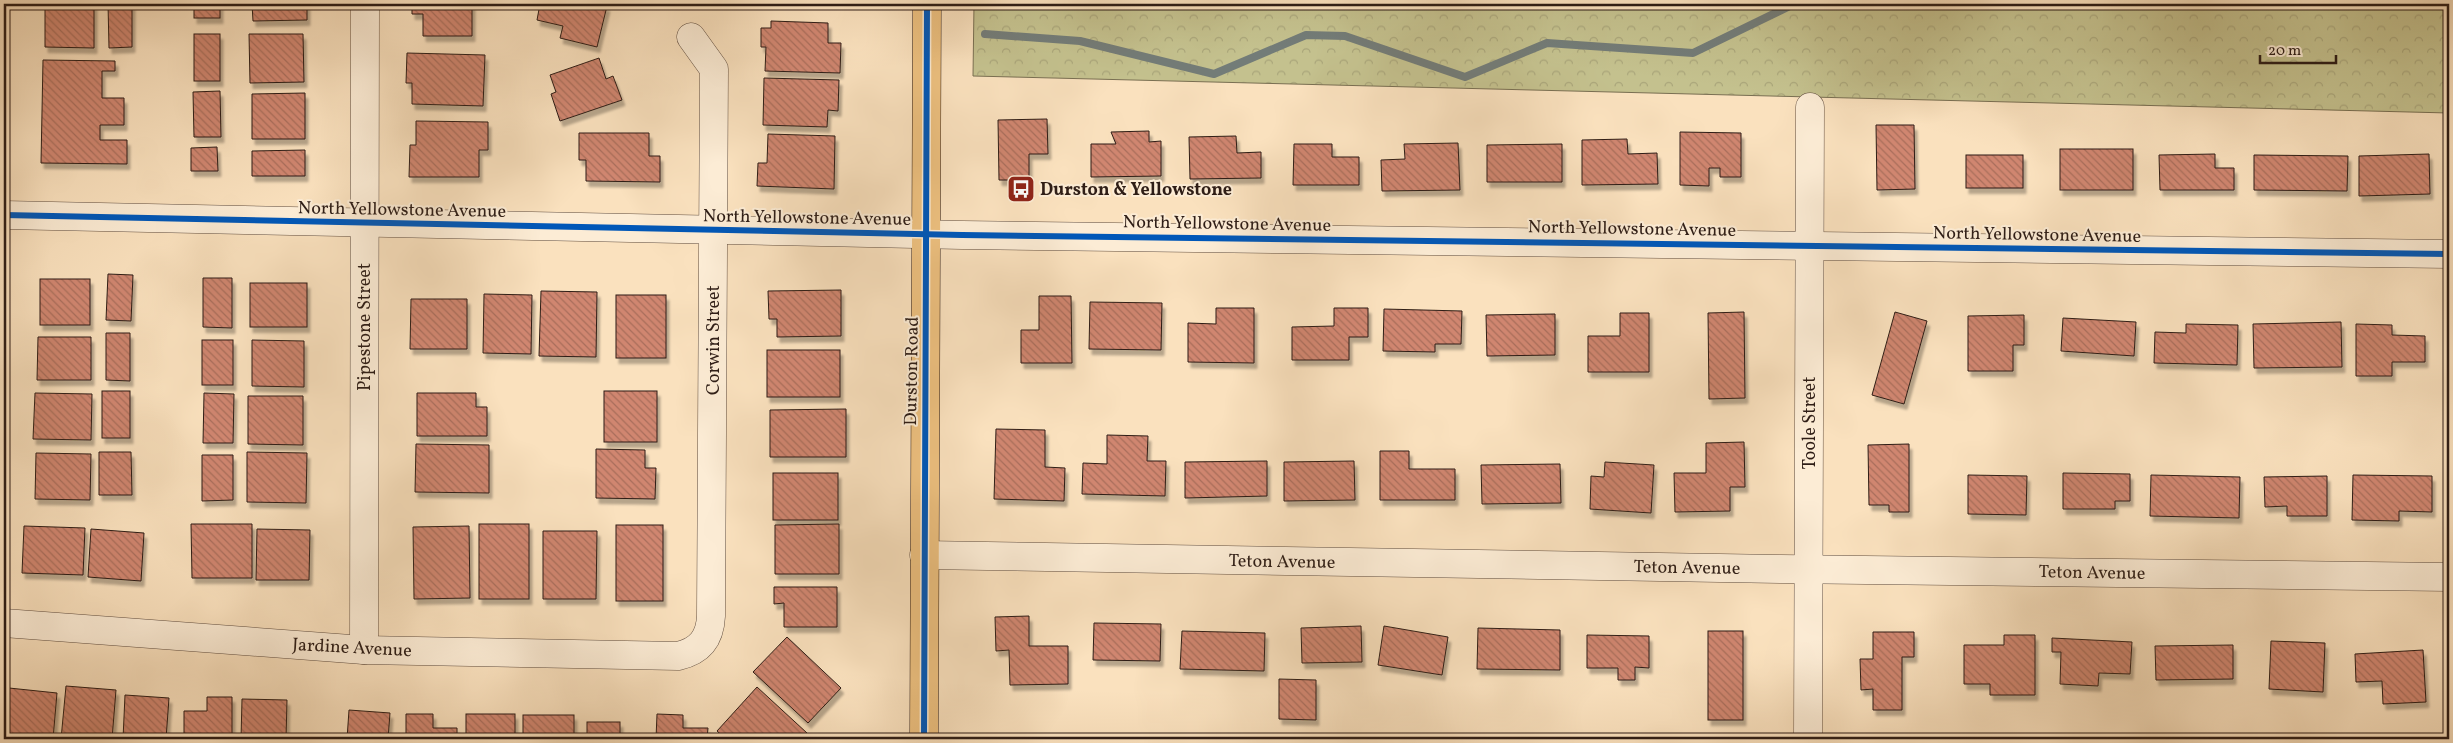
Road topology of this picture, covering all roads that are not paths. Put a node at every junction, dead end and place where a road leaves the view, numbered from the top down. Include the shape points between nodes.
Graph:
1 (365, 4) edge
2 (927, 4) edge
3 (691, 37) dead end
4 (1810, 107) dead end
5 (4, 215) edge
6 (364, 223) junction
7 (713, 230) junction
8 (927, 234) junction
9 (1809, 246) junction
10 (2449, 254) edge
11 (924, 555) junction
12 (1810, 569) junction
13 (2449, 577) edge
14 (4, 623) edge
15 (699, 647) joint
16 (364, 650) junction
17 (924, 739) edge
18 (1808, 739) edge

1 - 6 street, Pipestone Street
2 - 8 main road, Durston Road
3 - 7 street, Corwin Street via 714,69
4 - 9 street, Toole Street
5 - 6 street, North Yellowstone Avenue
6 - 7 street, North Yellowstone Avenue
6 - 16 street, Pipestone Street
7 - 8 street, North Yellowstone Avenue
7 - 15 street, Corwin Street via 711,616 708,636
8 - 9 street, North Yellowstone Avenue
8 - 11 main road, Durston Road
9 - 10 street, North Yellowstone Avenue
9 - 12 street, Toole Street
11 - 12 street, Teton Avenue
11 - 17 main road, Durston Road
12 - 13 street, Teton Avenue
12 - 18 street, Toole Street
14 - 16 street, Jardine Avenue
15 - 16 street, Jardine Avenue via 692,653 678,656

